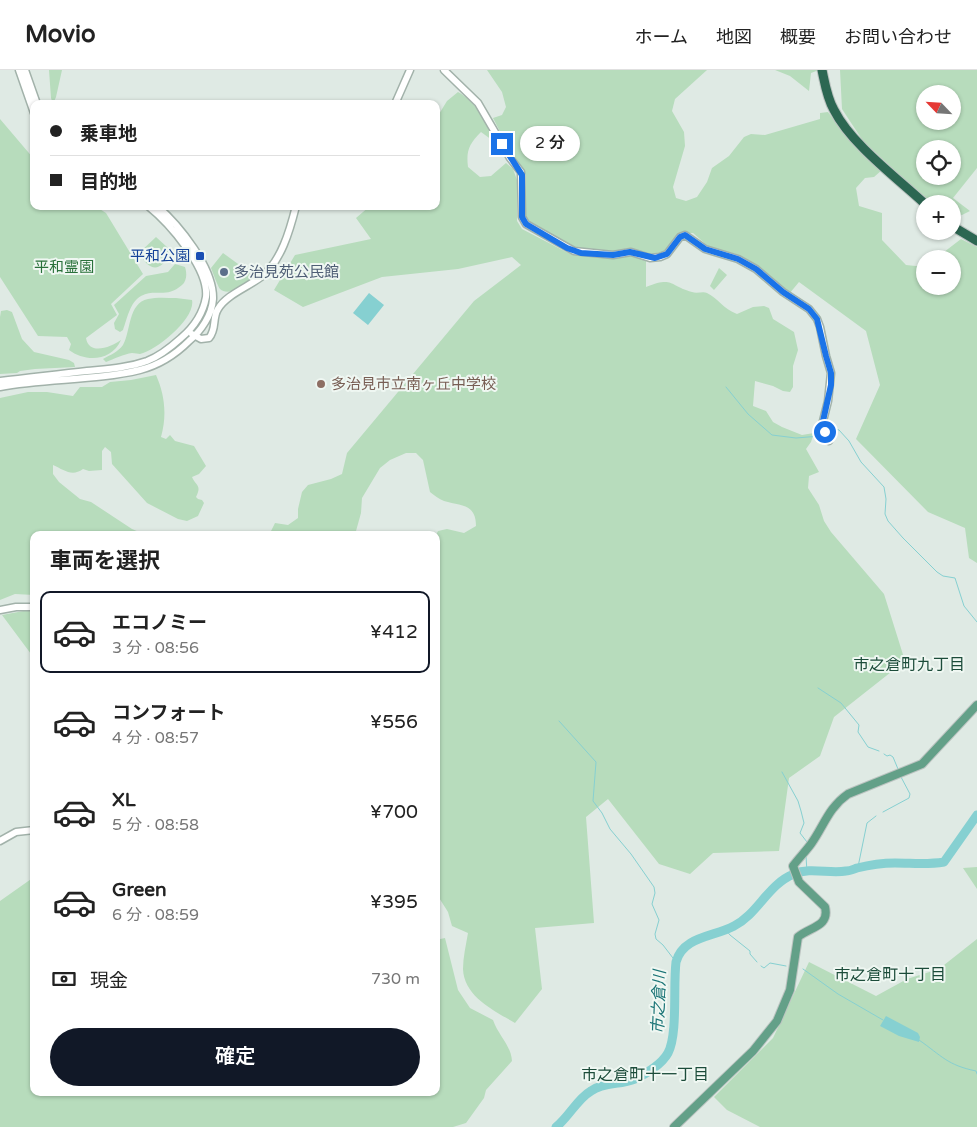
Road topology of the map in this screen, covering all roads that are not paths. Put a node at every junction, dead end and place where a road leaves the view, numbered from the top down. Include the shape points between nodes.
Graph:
1 (19, 70) edge
2 (25, 70) edge
3 (410, 70) edge
4 (444, 70) edge
5 (822, 70) edge
6 (36, 100) edge
7 (397, 100) edge
8 (30, 101) edge
9 (916, 196) edge
10 (152, 210) edge
11 (161, 210) edge
12 (295, 210) edge
13 (961, 231) edge
14 (977, 241) edge
15 (189, 332) junction
16 (196, 336) junction
17 (0, 381) edge
18 (0, 387) edge
19 (829, 441) dead end
20 (30, 607) edge
21 (0, 610) edge
22 (977, 705) edge
23 (30, 830) edge
24 (0, 841) edge
25 (674, 1127) edge

1 - 8 street
2 - 6 street
3 - 7 street
4 - 19 street via 478,102 521,172 522,217 526,224 574,251 613,255 630,252 650,258 667,254 685,235 705,249 738,259 756,269 809,309 820,327 831,373 823,421
5 - 9 highway via 833,109 843,126
10 - 15 street via 176,233 203,280 206,295 203,308
11 - 16 street via 194,249 213,292 210,313
12 - 16 street via 271,268 224,302 217,310 214,332 209,338
13 - 14 highway
15 - 16 street
15 - 17 street via 161,354 136,364
16 - 18 street via 166,360 141,370
20 - 21 street
22 - 25 main road via 922,764 856,789 840,799 829,812 810,846 793,866 799,882 825,907 825,919 798,937 790,990 777,1021 753,1051
23 - 24 street via 16,832

